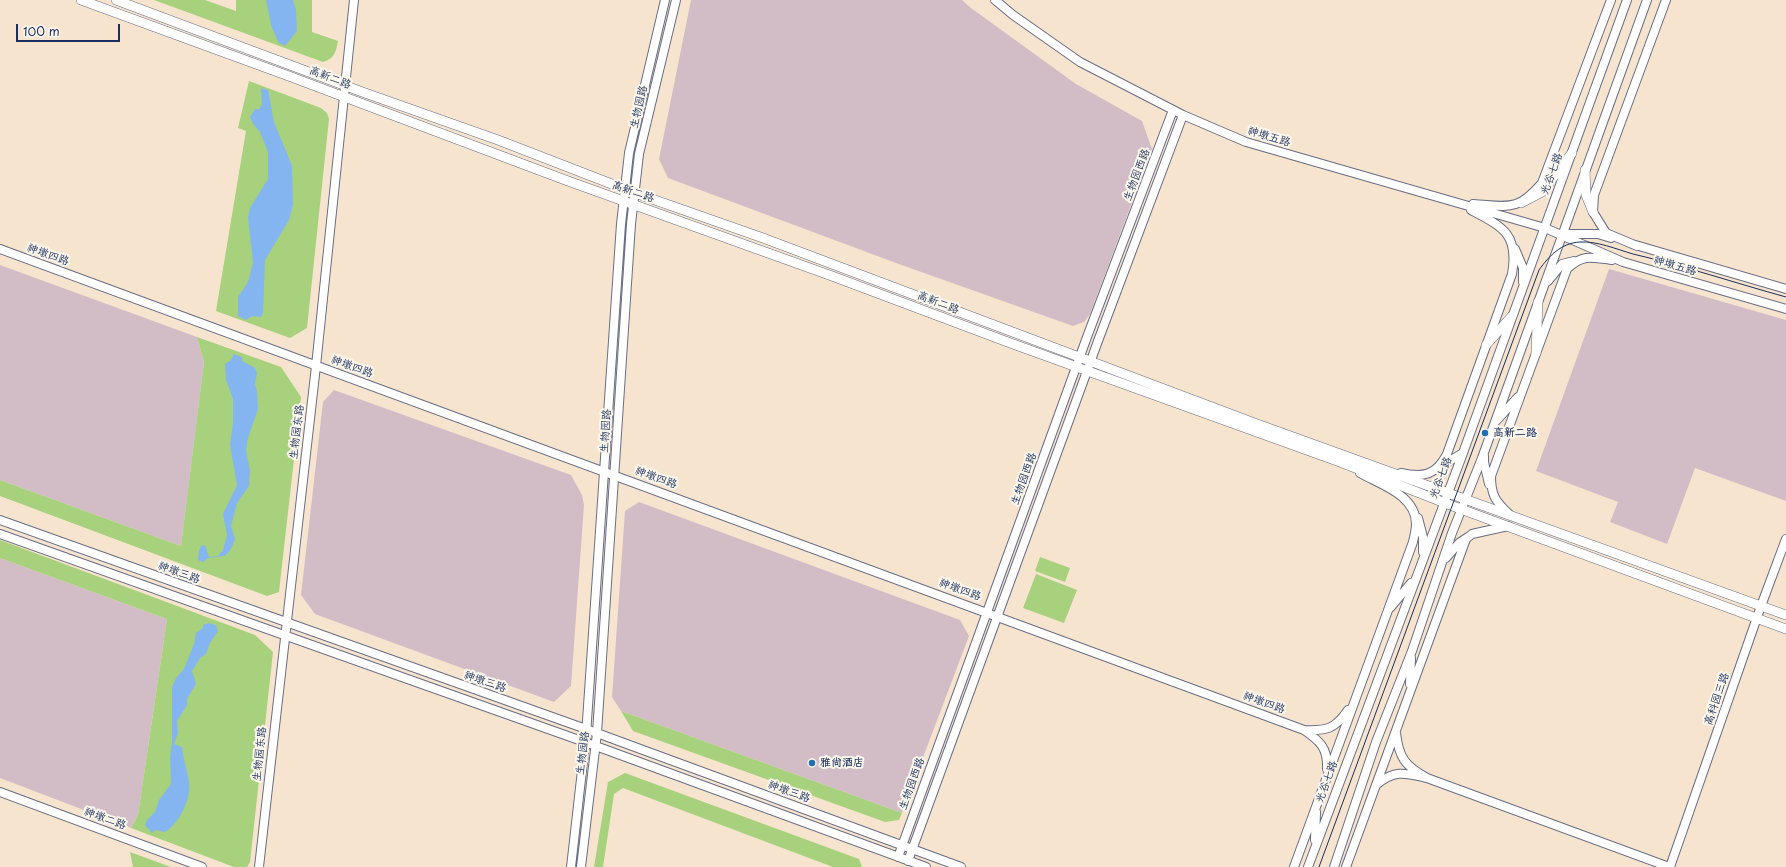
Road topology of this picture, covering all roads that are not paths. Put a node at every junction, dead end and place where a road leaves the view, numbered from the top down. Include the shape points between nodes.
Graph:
1 (80, 0) edge
2 (116, 0) edge
3 (354, 0) edge
4 (665, 0) edge
5 (676, 0) edge
6 (995, 0) edge
7 (1611, 0) edge
8 (1628, 0) edge
9 (1648, 0) edge
10 (1666, 0) edge
11 (345, 85) junction
12 (343, 97) junction
13 (1173, 110) junction
14 (1183, 115) junction
15 (1572, 153) junction
16 (1586, 170) junction
17 (625, 189) junction
18 (635, 193) junction
19 (624, 201) junction
20 (1456, 202) junction
21 (1521, 203) junction
22 (633, 205) junction
23 (1593, 212) junction
24 (1544, 228) junction
25 (1562, 234) junction
26 (1510, 239) junction
27 (1637, 246) junction
28 (0, 249) edge
29 (1575, 261) junction
30 (1624, 262) junction
31 (1523, 286) junction
32 (1543, 288) junction
33 (1786, 289) edge
34 (1538, 302) junction
35 (1786, 309) edge
36 (1512, 316) junction
37 (1486, 345) junction
38 (1536, 353) junction
39 (1080, 357) junction
40 (1090, 361) junction
41 (316, 366) junction
42 (1077, 367) junction
43 (1087, 371) junction
44 (1521, 394) junction
45 (1494, 423) junction
46 (1485, 448) junction
47 (1463, 453) junction
48 (1340, 462) junction
49 (1440, 466) junction
50 (1383, 469) junction
51 (604, 471) junction
52 (614, 475) junction
53 (1491, 490) junction
54 (1448, 492) junction
55 (1466, 499) junction
56 (1444, 503) junction
57 (1413, 508) junction
58 (1462, 510) junction
59 (1509, 515) junction
60 (0, 520) edge
61 (1508, 526) junction
62 (0, 534) edge
63 (1472, 534) junction
64 (1786, 539) edge
65 (1423, 558) junction
66 (1442, 566) junction
67 (1415, 578) junction
68 (1761, 606) junction
69 (986, 612) junction
70 (1387, 613) junction
71 (997, 615) junction
72 (1786, 615) edge
73 (1757, 618) junction
74 (286, 623) junction
75 (1786, 629) edge
76 (284, 636) junction
77 (1412, 651) junction
78 (1410, 693) junction
79 (1354, 701) junction
80 (586, 729) junction
81 (1304, 730) junction
82 (1396, 731) junction
83 (597, 734) junction
84 (585, 742) junction
85 (595, 746) junction
86 (1327, 776) junction
87 (1427, 778) junction
88 (1376, 785) junction
89 (0, 792) edge
90 (1317, 803) junction
91 (902, 846) junction
92 (912, 849) junction
93 (1314, 850) junction
94 (898, 857) junction
95 (908, 861) junction
96 (202, 867) edge
97 (259, 867) edge
98 (571, 867) edge
99 (581, 867) edge
100 (926, 867) edge
101 (961, 867) edge
102 (1294, 867) edge
103 (1308, 867) edge
104 (1334, 867) edge
105 (1346, 867) edge
106 (1670, 867) edge

1 - 12 main road, 高新二路
2 - 11 main road, 高新二路
3 - 11 street, 生物园东路
4 - 17 street, 生物园路 via 629,153
5 - 18 street, 生物园路 via 639,154
6 - 13 street, 神墩五路 via 1080,62
7 - 21 street via 1549,170 1542,183
8 - 15 street, 光谷七路
9 - 16 street
10 - 23 street via 1594,195
11 - 12 street, 生物园东路
11 - 17 main road, 高新二路
12 - 19 main road, 高新二路
12 - 41 street, 生物园东路
13 - 14 street, 神墩五路
13 - 39 street, 生物园西路
14 - 20 street, 神墩五路 via 1246,142
14 - 40 street, 生物园西路
15 - 21 main road via 1542,192
15 - 24 street, 光谷七路
16 - 23 main road via 1586,195
16 - 25 street
17 - 18 main road, 高新二路
17 - 19 street, 生物园路
18 - 22 street, 生物园路
18 - 39 main road, 高新二路 via 763,238
19 - 22 main road, 高新二路
19 - 51 street, 生物园路
20 - 21 street via 1507,206
20 - 24 street, 神墩五路
20 - 26 street via 1499,225
22 - 42 main road, 高新二路
22 - 52 street, 生物园路
23 - 27 street via 1606,233
24 - 25 street, 神墩五路
24 - 31 street, 光谷七路
25 - 27 street, 神墩五路 via 1598,234
25 - 30 street, 神墩五路
25 - 32 street
26 - 31 street via 1523,268
26 - 37 street via 1513,254 1512,274
27 - 33 street, 神墩五路
28 - 41 street, 神墩四路
29 - 30 street via 1591,257
29 - 32 street via 1562,264
29 - 38 street via 1567,269
30 - 35 street, 神墩五路
31 - 36 street, 光谷七路
32 - 34 street
34 - 38 main road
34 - 45 street
36 - 37 main road
36 - 47 street, 光谷七路
37 - 49 street via 1447,454
38 - 44 street
39 - 40 main road, 高新二路
39 - 42 street, 生物园西路
40 - 43 street, 生物园西路
40 - 50 main road, 高新二路
41 - 51 street, 神墩四路
41 - 74 street, 生物园东路
42 - 43 main road, 高新二路
42 - 69 street, 生物园西路
43 - 48 main road, 高新二路
43 - 71 street, 生物园西路
44 - 45 street
44 - 53 street via 1491,476
45 - 46 street
46 - 53 street via 1484,462
46 - 55 street
47 - 49 street
47 - 54 street, 光谷七路
48 - 56 main road, 高新二路
48 - 57 street via 1402,496
49 - 50 street via 1432,473 1421,475 1408,475
50 - 54 main road, 高新二路
51 - 52 street, 神墩四路
51 - 80 street, 生物园路
52 - 69 street, 神墩四路
52 - 83 street, 生物园路
53 - 59 street via 1497,503
54 - 55 main road, 高新二路
54 - 56 street, 光谷七路
55 - 58 street
55 - 59 main road, 高新二路
56 - 58 main road, 高新二路
56 - 65 street, 光谷七路
57 - 65 street via 1421,524
57 - 70 street via 1416,524 1412,542
58 - 61 main road, 高新二路
58 - 66 street
59 - 68 main road, 高新二路
60 - 74 street, 神墩三路
61 - 63 street
61 - 73 main road, 高新二路
62 - 76 street, 神墩三路
63 - 66 street via 1459,543
63 - 78 street via 1466,539
64 - 68 street, 高科园三路
65 - 67 street, 光谷七路
66 - 77 street
67 - 70 street
67 - 93 street, 光谷七路
68 - 72 main road, 高新二路
68 - 73 street, 高科园三路
69 - 71 street, 神墩四路
69 - 91 street, 生物园西路
70 - 79 street
71 - 81 street, 神墩四路
71 - 92 street, 生物园西路
73 - 75 main road, 高新二路
73 - 106 street, 高科园三路
74 - 76 street, 生物园东路
74 - 80 street, 神墩三路
76 - 84 street, 神墩三路
76 - 97 street, 生物园东路
77 - 78 street
77 - 104 street via 1376,742
78 - 82 street
79 - 81 street via 1333,727
79 - 86 street
80 - 83 street, 神墩三路
80 - 84 street, 生物园路
81 - 86 street via 1320,741 1328,762
82 - 87 street via 1398,748 1404,761 1414,771
82 - 88 street
83 - 85 street, 生物园路
83 - 91 street, 神墩三路
84 - 85 street, 神墩三路
84 - 98 street, 生物园路
85 - 94 street, 神墩三路
85 - 99 street, 生物园路
86 - 90 street
87 - 88 street via 1404,772 1384,778
87 - 106 street
88 - 105 street
89 - 96 street, 神墩二路
90 - 93 street
90 - 102 street
91 - 92 street, 神墩三路
91 - 94 street, 生物园西路
92 - 95 street, 生物园西路
92 - 101 street, 神墩三路
93 - 103 street, 光谷七路
94 - 95 street, 神墩三路
95 - 100 street, 神墩三路

